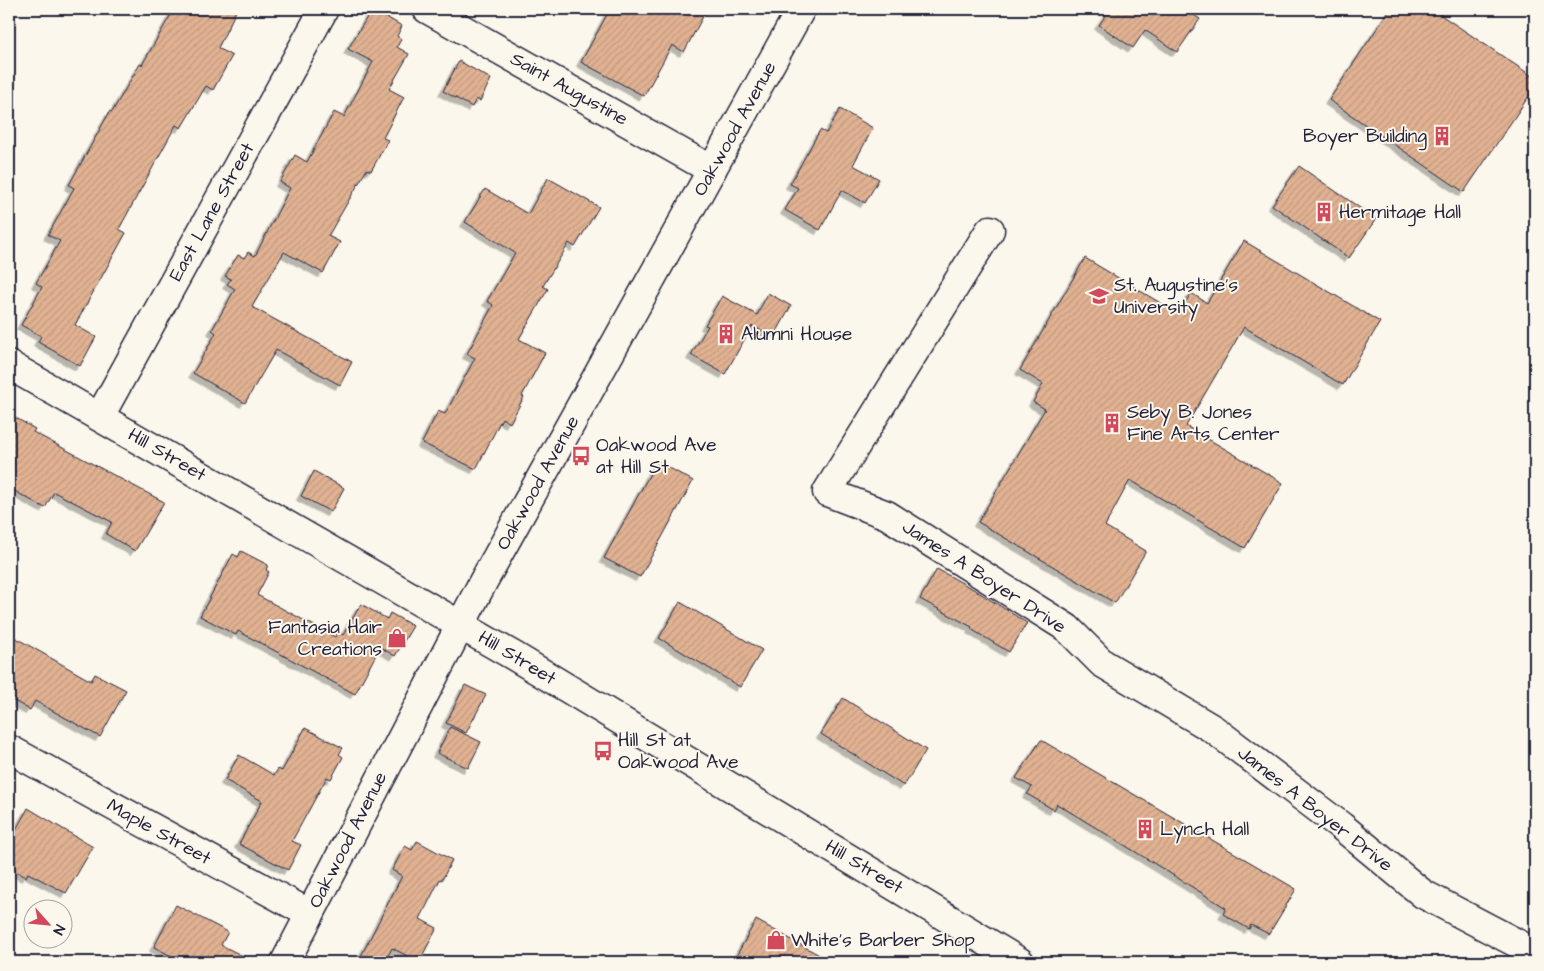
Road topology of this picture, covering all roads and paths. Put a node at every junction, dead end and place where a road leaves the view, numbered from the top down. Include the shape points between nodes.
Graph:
1 (324, 9) edge
2 (427, 9) edge
3 (801, 9) edge
4 (712, 170) junction
5 (990, 230) dead end
6 (9, 365) edge
7 (100, 416) junction
8 (460, 625) junction
9 (9, 749) edge
10 (310, 914) junction
11 (1535, 951) edge
12 (284, 962) edge
13 (1020, 962) edge

1 - 7 street, East Lane Street
2 - 4 street, Saint Augustine
3 - 4 street, Oakwood Avenue
4 - 8 street, Oakwood Avenue
5 - 11 street, James A Boyer Drive via 827,492 887,515 1067,628 1102,663 1213,729 1341,826 1423,894
6 - 7 street, Hill Street
7 - 8 street, Hill Street
8 - 10 street, Oakwood Avenue
8 - 13 street, Hill Street
9 - 10 street, Maple Street
10 - 12 street, Oakwood Avenue

